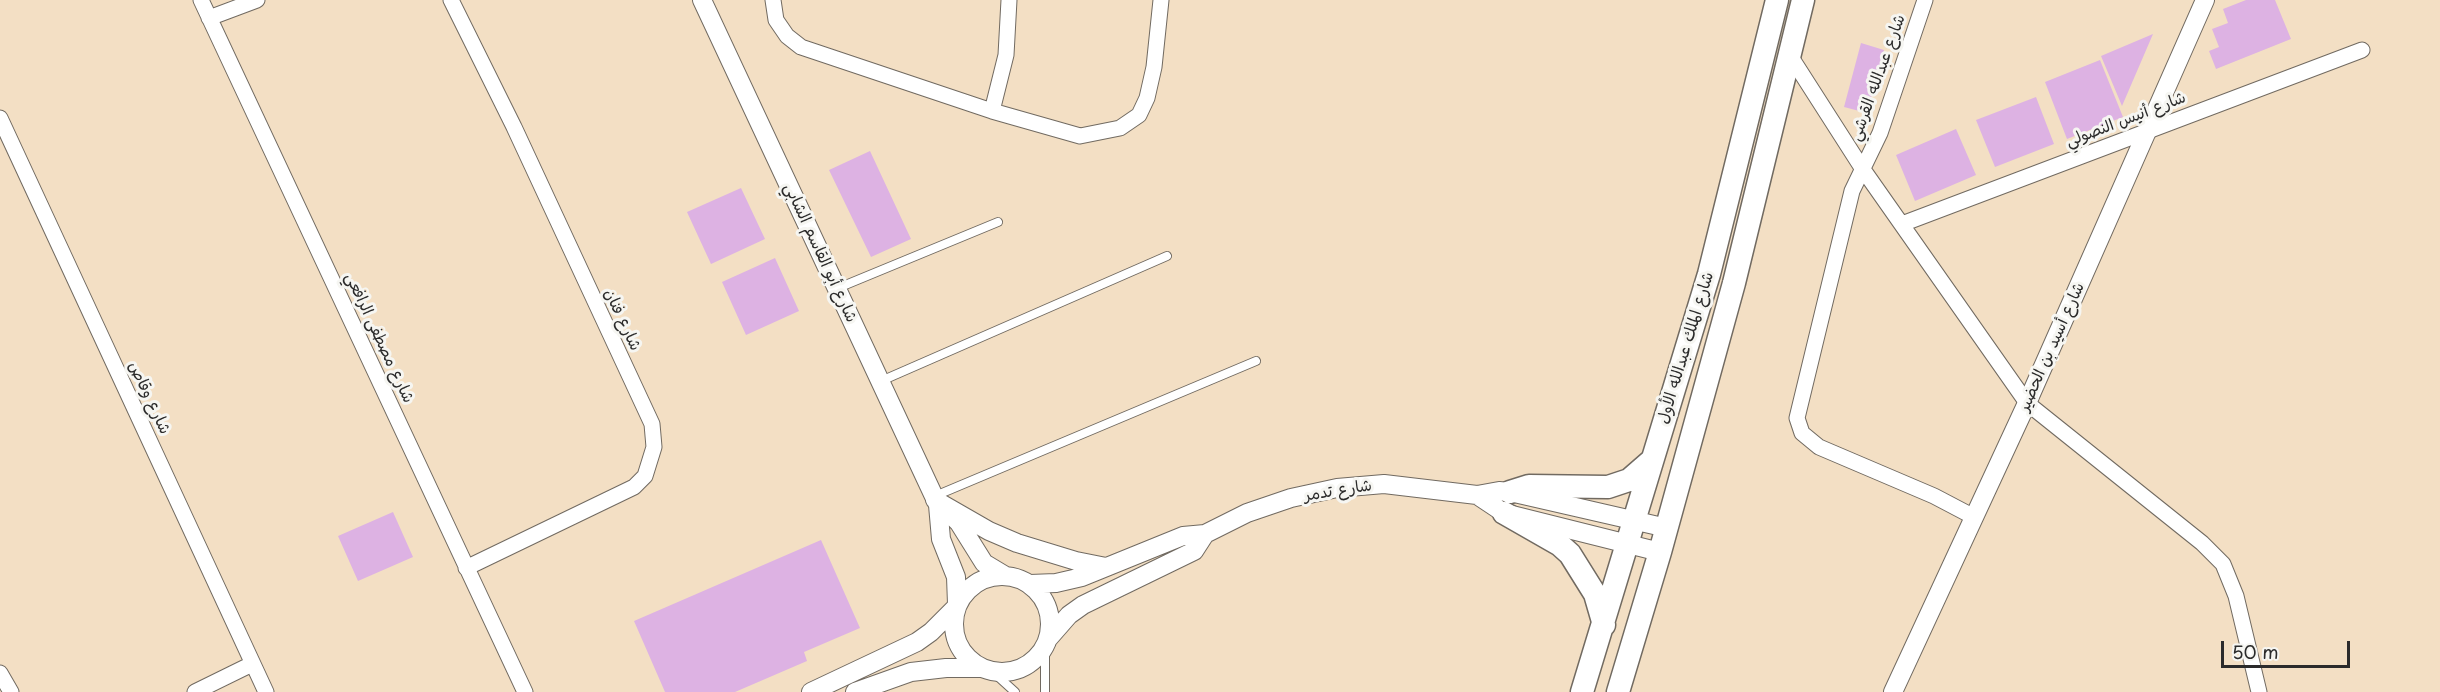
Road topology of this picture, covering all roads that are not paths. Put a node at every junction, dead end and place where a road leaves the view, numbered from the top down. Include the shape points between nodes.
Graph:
1 (201, 0) edge
2 (257, 0) edge
3 (451, 0) edge
4 (702, 0) edge
5 (773, 0) edge
6 (1009, 0) edge
7 (1161, 0) edge
8 (1777, 0) edge
9 (1803, 0) edge
10 (1925, 0) edge
11 (2205, 0) edge
12 (209, 18) junction
13 (2362, 50) dead end
14 (1790, 54) junction
15 (992, 111) junction
16 (0, 119) edge
17 (2149, 131) junction
18 (1862, 168) junction
19 (998, 222) dead end
20 (1902, 224) junction
21 (1167, 256) dead end
22 (837, 289) junction
23 (1256, 361) dead end
24 (880, 381) junction
25 (2027, 403) junction
26 (1653, 459) junction
27 (935, 501) junction
28 (1507, 502) junction
29 (1974, 517) junction
30 (1634, 520) junction
31 (1667, 528) junction
32 (1205, 534) junction
33 (1627, 543) junction
34 (1660, 552) junction
35 (1106, 567) junction
36 (466, 568) junction
37 (1004, 575) junction
38 (1030, 584) junction
39 (957, 605) junction
40 (1604, 624) junction
41 (1046, 644) junction
42 (252, 664) junction
43 (987, 670) junction
44 (0, 673) edge
45 (11, 692) edge
46 (195, 692) edge
47 (266, 692) edge
48 (525, 692) edge
49 (811, 692) edge
50 (855, 692) edge
51 (1015, 692) edge
52 (1045, 692) edge
53 (1582, 692) edge
54 (1618, 692) edge
55 (1893, 692) edge
56 (2259, 692) edge

1 - 12 street, شارع مصطفى الرافعي
2 - 12 street
3 - 36 street, شارع فنان via 652,424 654,447 645,476 634,487
4 - 22 street, شارع أبو القاسم الشابي
5 - 15 street via 776,20 801,47
6 - 15 street via 1006,55
7 - 15 street via 1147,98 1139,115 1120,128 1080,135
8 - 26 main road, شارع الملك عبدالله الأول via 1709,274
9 - 14 main road, شارع الملك عبدالله الأول
10 - 18 street, شارع عبدالله القرشي via 1880,133
11 - 17 street, شارع أسيد بن الحضير
12 - 36 street, شارع مصطفى الرافعي
13 - 17 street, شارع أنيس النصولي
14 - 18 street
14 - 31 main road, شارع الملك عبدالله الأول via 1734,283
16 - 42 street, شارع وقاص
17 - 20 street, شارع أنيس النصولي
17 - 25 street, شارع أسيد بن الحضير
18 - 20 street
18 - 29 street, شارع عبدالله القرشي via 1849,203 1797,410 1799,425 1807,439 1819,447
19 - 22 lane
20 - 25 street
21 - 24 lane
22 - 24 street, شارع أبو القاسم الشابي
23 - 27 lane
24 - 27 street, شارع أبو القاسم الشابي
25 - 29 street, شارع أسيد بن الحضير
25 - 56 street via 2218,558 2231,579
26 - 28 main road via 1629,480 1608,487 1529,486
26 - 30 main road, شارع الملك عبدالله الأول
27 - 35 street via 1017,543
27 - 37 street, شارع أبو القاسم الشابي via 953,516 984,563
27 - 39 street, شارع أبو القاسم الشابي via 941,539 956,577
28 - 30 street, شارع تدمر
28 - 32 street, شارع تدمر via 1499,491 1477,495 1384,484 1337,488 1247,513
28 - 33 street, شارع تدمر
28 - 40 main road via 1570,554 1595,594
29 - 55 street, شارع أسيد بن الحضير
30 - 31 street, شارع تدمر
30 - 33 main road, شارع الملك عبدالله الأول
31 - 34 main road, شارع الملك عبدالله الأول
32 - 35 street, شارع تدمر via 1183,536
32 - 41 street, شارع تدمر via 1194,551 1083,605 1069,615
33 - 34 street, شارع تدمر
33 - 40 main road, شارع الملك عبدالله الأول
34 - 54 main road, شارع الملك عبدالله الأول
35 - 38 street, شارع تدمر via 1070,581
36 - 48 street, شارع مصطفى الرافعي
37 - 38 street
37 - 39 street via 976,582
38 - 41 street via 1047,606 1050,619
39 - 43 street via 953,621 957,642 969,660
39 - 49 street via 917,642
40 - 53 main road, شارع الملك عبدالله الأول
41 - 43 street via 1036,659 1023,667 1009,672
41 - 52 lane
42 - 46 street
42 - 47 street, شارع وقاص
43 - 50 street via 946,668 911,672
43 - 51 lane
44 - 45 street

